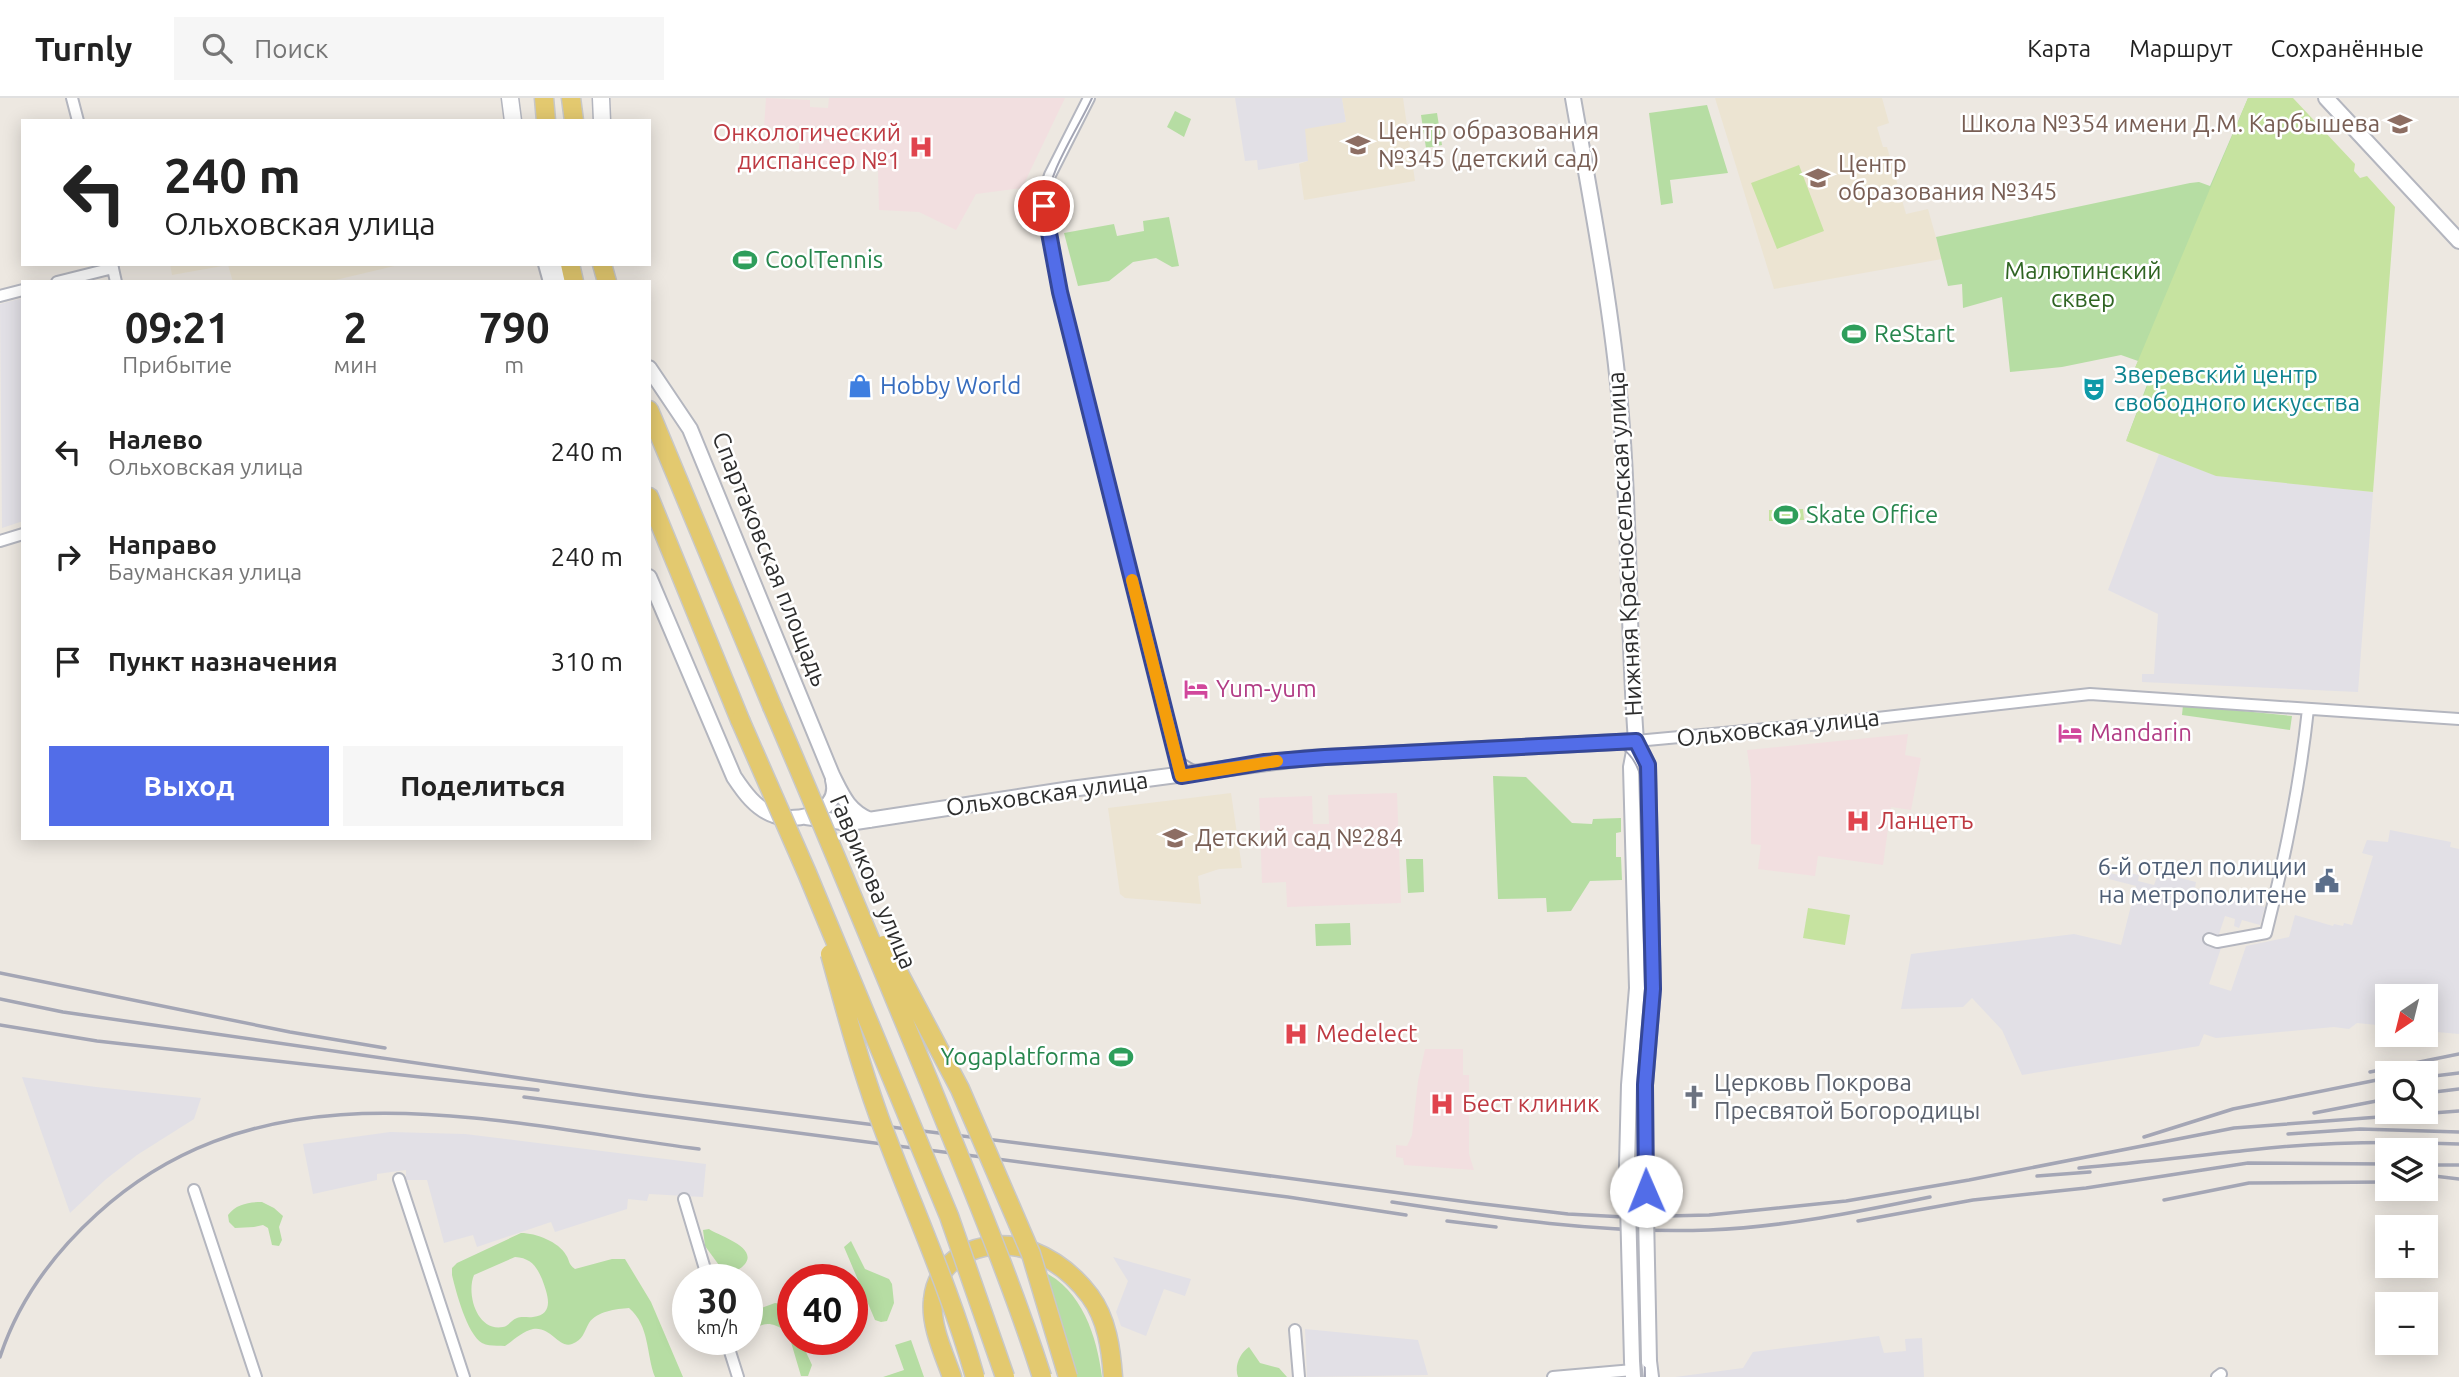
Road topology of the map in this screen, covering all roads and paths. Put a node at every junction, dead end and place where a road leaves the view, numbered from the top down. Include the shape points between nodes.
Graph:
1 (72, 98) edge
2 (510, 98) edge
3 (544, 98) edge
4 (571, 98) edge
5 (601, 98) edge
6 (1089, 98) edge
7 (1573, 98) edge
8 (2326, 98) edge
9 (77, 119) edge
10 (513, 119) edge
11 (546, 119) edge
12 (574, 119) edge
13 (602, 119) edge
14 (2459, 241) edge
15 (112, 266) edge
16 (64, 280) edge
17 (21, 291) edge
18 (0, 296) edge
19 (651, 371) edge
20 (651, 415) edge
21 (651, 502) edge
22 (21, 535) edge
23 (0, 541) edge
24 (651, 582) edge
25 (2308, 709) junction
26 (2459, 719) edge
27 (1636, 741) junction
28 (832, 775) junction
29 (1181, 776) junction
30 (806, 817) junction
31 (871, 820) junction
32 (836, 856) junction
33 (807, 873) junction
34 (2208, 939) dead end
35 (399, 1179) dead end
36 (194, 1190) dead end
37 (684, 1199) dead end
38 (704, 1264) edge
39 (1295, 1330) dead end
40 (731, 1355) edge
41 (1633, 1369) edge
42 (256, 1377) edge
43 (464, 1377) edge
44 (738, 1377) edge
45 (952, 1377) edge
46 (975, 1377) edge
47 (1005, 1377) edge
48 (1042, 1377) edge
49 (1068, 1377) edge
50 (1113, 1377) edge
51 (1299, 1377) edge
52 (1553, 1377) edge
53 (1651, 1377) edge

1 - 9 street
2 - 10 main road
3 - 11 main road
4 - 12 main road
5 - 13 main road
6 - 29 street via 1050,175 1044,206 1069,331
7 - 27 street, Нижняя Красносельская улица via 1622,425
8 - 14 street
15 - 16 street
17 - 18 street
19 - 28 street, Спартаковская площадь via 690,429
20 - 32 main road, Гаврикова улица, bridge
21 - 33 main road, bridge
22 - 23 street
24 - 30 street via 740,787 773,815
25 - 26 street, Ольховская улица
25 - 27 street, Ольховская улица via 2090,694
25 - 34 street via 2294,813 2266,933 2217,942
27 - 29 street, Ольховская улица via 1325,757
27 - 41 street, Нижняя Красносельская улица, bridge via 1631,766 1637,988 1627,1165
27 - 53 street, Нижняя Красносельская улица, bridge via 1648,765 1653,937 1645,1085
28 - 30 street via 835,786 827,806
28 - 31 street, Спартаковская площадь via 848,806
29 - 31 street, Ольховская улица
30 - 31 street, Ольховская улица via 849,823
32 - 48 main road, Гаврикова улица, bridge via 980,1206
32 - 49 main road, bridge via 960,1089 1031,1254
33 - 46 main road, bridge via 879,1117
33 - 47 main road, bridge via 948,1216
35 - 43 street
36 - 42 street
37 - 38 street
39 - 51 street
40 - 44 street
41 - 52 street
45 - 50 main road via 932,1301 938,1279 953,1259 972,1249 1004,1245 1031,1250 1076,1279 1103,1321

